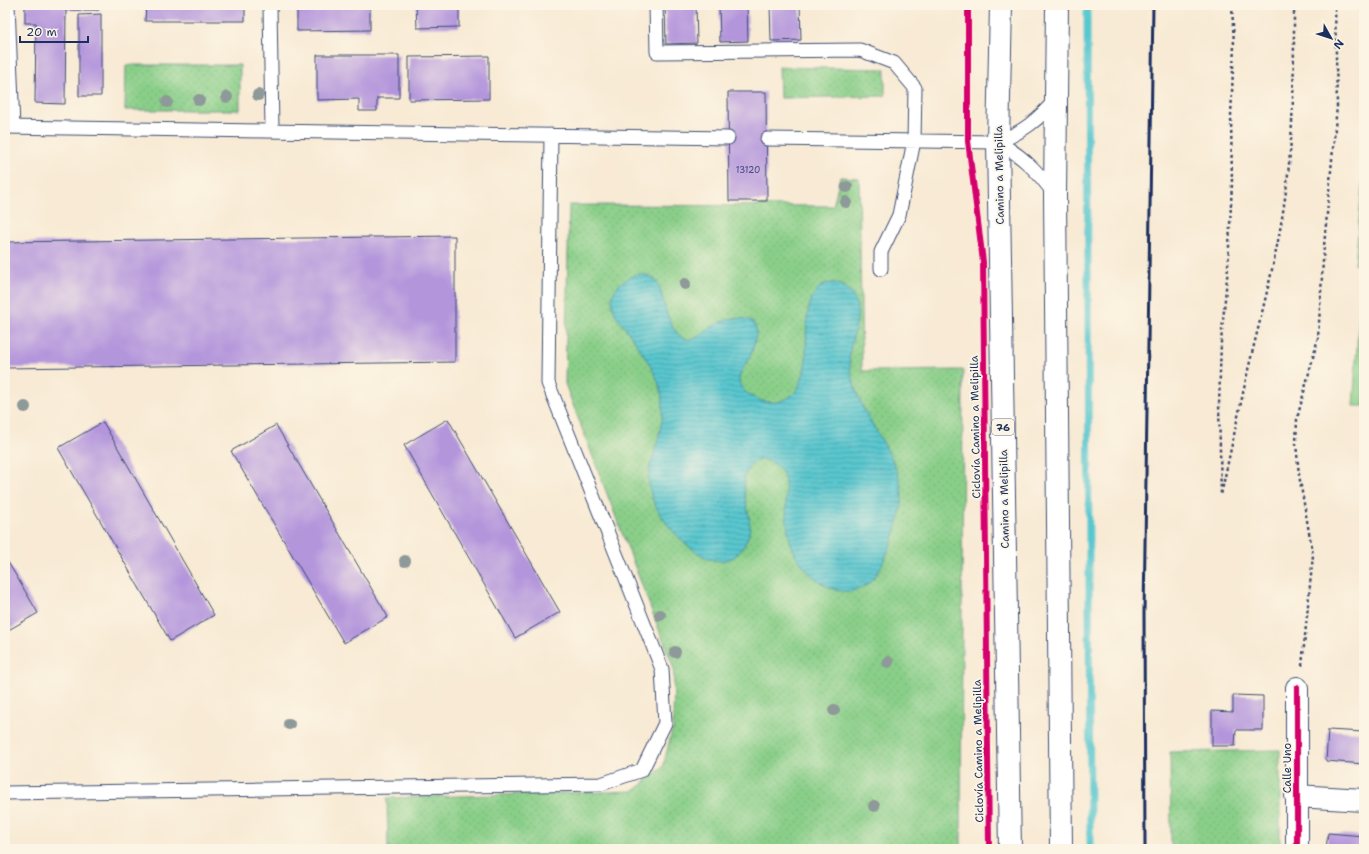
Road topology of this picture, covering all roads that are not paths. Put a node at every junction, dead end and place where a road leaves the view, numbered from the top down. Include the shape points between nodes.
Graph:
1 (8, 5) edge
2 (270, 5) edge
3 (656, 5) edge
4 (1001, 5) edge
5 (1057, 5) edge
6 (1056, 100) junction
7 (9, 127) edge
8 (272, 131) junction
9 (551, 135) junction
10 (728, 138) dead end
11 (767, 139) dead end
12 (914, 141) junction
13 (998, 142) junction
14 (1055, 196) junction
15 (881, 269) dead end
16 (1297, 688) road end
17 (5, 793) edge
18 (1296, 796) junction
19 (1364, 800) edge
20 (1010, 849) edge
21 (1061, 849) edge
22 (1296, 849) edge

1 - 7 lane
2 - 8 lane
3 - 12 lane via 657,52 860,50 894,63 915,88
4 - 13 main road, Camino a Melipilla / 76
5 - 6 main road
6 - 13 lane via 1032,124
6 - 14 main road
7 - 8 lane
8 - 9 lane
9 - 10 lane
9 - 17 lane via 548,383 662,669 665,723 642,770 601,784
11 - 12 lane
12 - 13 lane
12 - 15 lane via 899,215 881,252
13 - 14 lane via 1029,163
13 - 20 main road, Camino a Melipilla / 76
14 - 21 main road
16 - 18 main road, Calle Uno
18 - 19 main road
18 - 22 main road, Calle Uno

